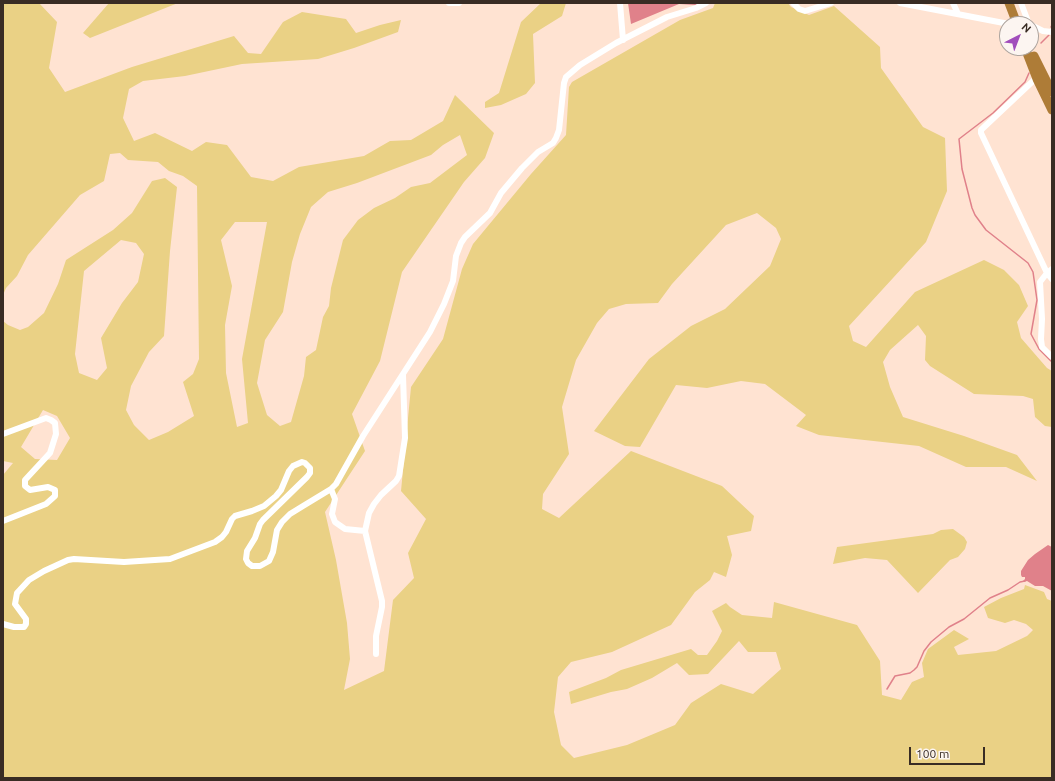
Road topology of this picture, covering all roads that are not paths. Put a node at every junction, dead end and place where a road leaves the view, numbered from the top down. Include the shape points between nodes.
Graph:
1 (448, 3) edge
2 (459, 3) edge
3 (620, 3) edge
4 (706, 3) edge
5 (793, 3) edge
6 (831, 3) edge
7 (900, 3) edge
8 (952, 3) edge
9 (1009, 3) edge
10 (1021, 3) edge
11 (958, 14) junction
12 (1014, 16) edge
13 (1027, 16) edge
14 (999, 22) edge
15 (1039, 29) edge
16 (1052, 32) edge
17 (623, 40) junction
18 (1028, 56) edge
19 (1033, 56) edge
20 (1037, 79) junction
21 (1052, 92) edge
22 (1052, 110) edge
23 (1050, 271) edge
24 (1052, 279) edge
25 (1052, 357) edge
26 (403, 375) junction
27 (3, 434) edge
28 (332, 489) junction
29 (3, 520) edge
30 (364, 531) junction
31 (3, 624) edge
32 (376, 654) dead end

1 - 2 street
3 - 17 street
4 - 17 street via 668,17
5 - 6 street via 805,11
7 - 11 street
8 - 11 street
9 - 12 highway
10 - 13 street
11 - 14 street
15 - 16 street
17 - 26 street via 580,65 566,77 556,138 522,168 501,193 490,213 461,243 444,304
18 - 20 highway
19 - 21 highway
20 - 22 highway
20 - 23 street via 981,130 981,133
23 - 24 street
23 - 25 street via 1040,282 1041,339 1042,347
26 - 28 street
26 - 30 street via 405,438 399,476 374,504
27 - 29 street via 46,418 56,423 56,434 50,453 25,480 25,486 30,490 48,487 55,490 55,496 46,504
28 - 30 street via 335,498 332,514 335,522 346,529
28 - 31 street via 290,514 282,522 277,530 269,561 260,566 248,563 247,551 263,520 310,473 310,468 305,463 292,466 281,490 264,506 235,516 226,532 215,542 170,559 124,562 74,559 44,571 29,580 17,593 15,604 26,619 24,627 14,628
30 - 32 street via 382,601 376,636

